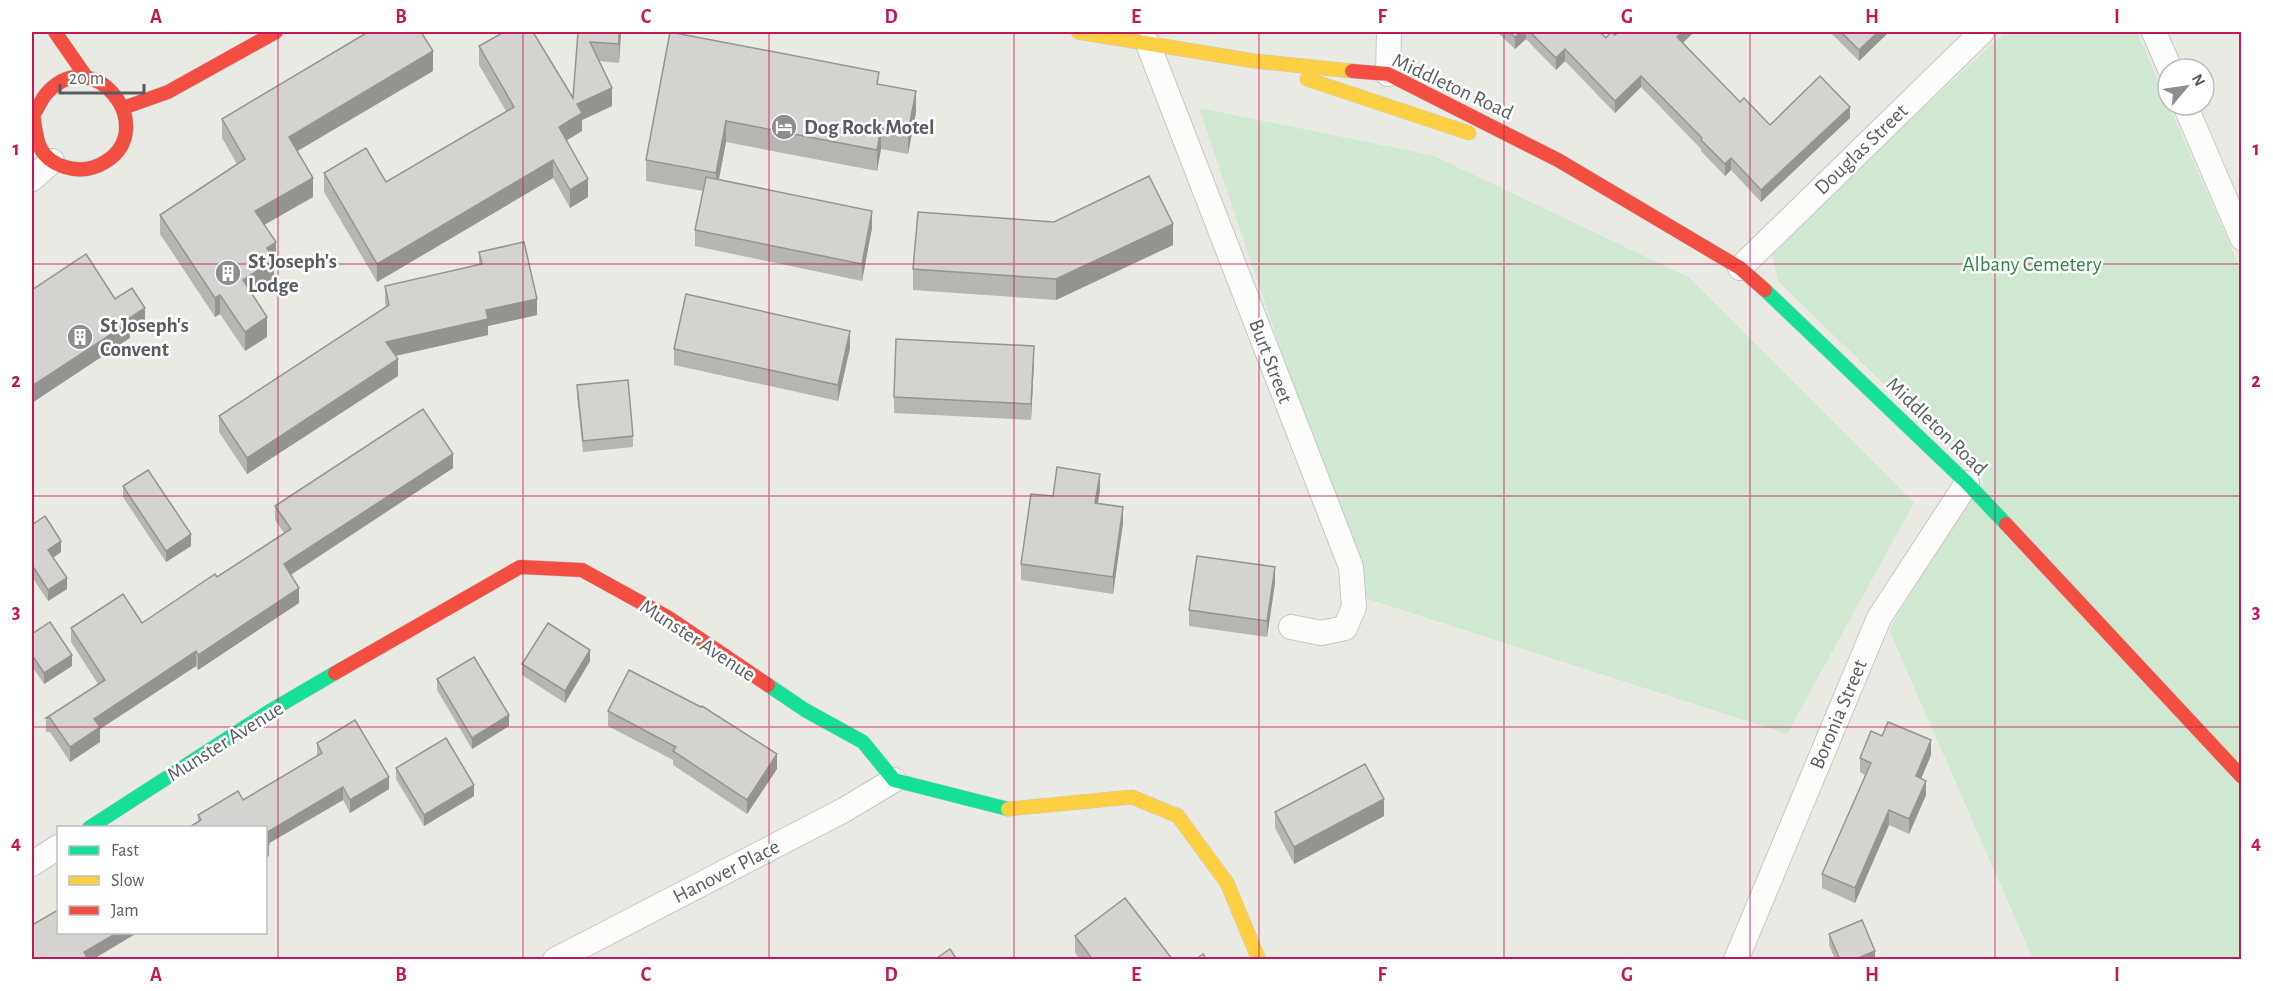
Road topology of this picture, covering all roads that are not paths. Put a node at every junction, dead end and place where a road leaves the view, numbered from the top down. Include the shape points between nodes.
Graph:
1 (55, 32) edge
2 (276, 32) edge
3 (1078, 32) edge
4 (1389, 32) edge
5 (1982, 32) edge
6 (2154, 32) edge
7 (1148, 44) junction
8 (2165, 57) edge
9 (1254, 61) junction
10 (1388, 74) junction
11 (87, 78) junction
12 (123, 108) junction
13 (33, 110) edge
14 (2190, 117) edge
15 (1558, 160) junction
16 (52, 161) junction
17 (32, 179) edge
18 (2241, 238) edge
19 (1740, 268) junction
20 (1967, 483) junction
21 (1291, 627) dead end
22 (2241, 777) edge
23 (894, 780) junction
24 (92, 826) edge
25 (57, 848) edge
26 (32, 864) edge
27 (555, 960) edge
28 (1259, 960) edge
29 (1736, 960) edge

1 - 11 main road
2 - 12 main road via 168,92
3 - 7 main road, Middleton Road
4 - 10 street
5 - 19 street, Douglas Street
6 - 8 street
7 - 9 main road, Middleton Road
7 - 21 street, Burt Street via 1351,567 1354,607 1345,628 1321,633
9 - 10 main road, Middleton Road
9 - 15 main road, Middleton Road
10 - 15 main road, Middleton Road
11 - 12 main road via 103,83
11 - 13 main road via 73,77 54,85
12 - 16 main road via 126,125 114,156 100,166 83,170
13 - 16 main road via 40,148
14 - 18 street
15 - 19 main road, Middleton Road
16 - 17 street
19 - 20 main road, Middleton Road
20 - 22 main road, Middleton Road
20 - 29 street, Boronia Street via 1879,618
23 - 24 main road, Munster Avenue via 863,742 806,710 669,618 582,570 520,567 270,711
23 - 27 street, Hanover Place via 844,810
23 - 28 main road via 1007,809 1132,797 1178,816 1227,884
25 - 26 street

